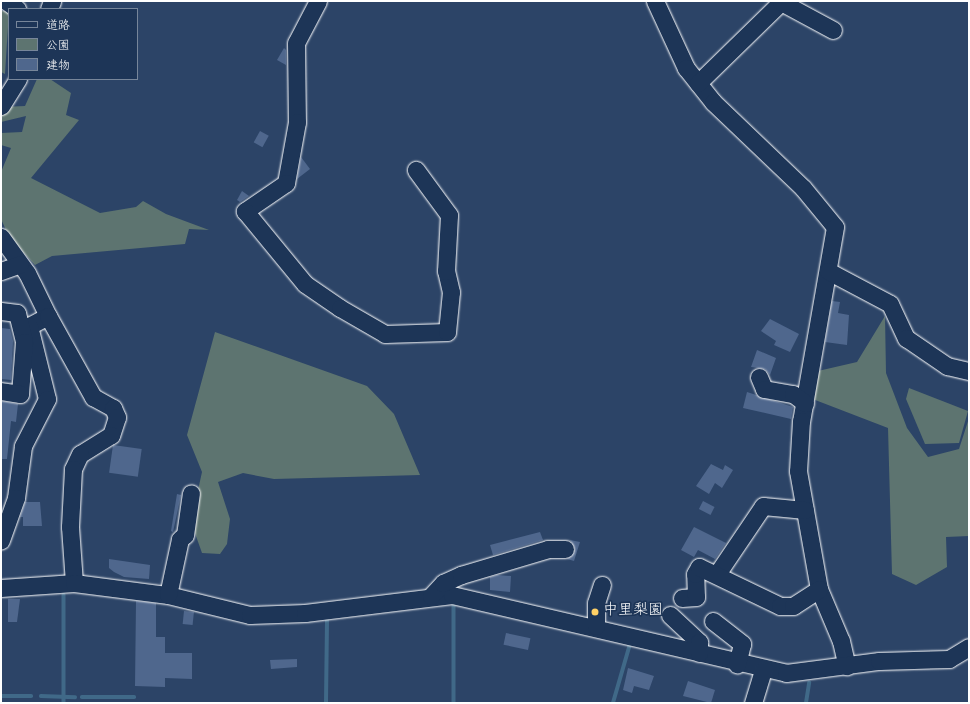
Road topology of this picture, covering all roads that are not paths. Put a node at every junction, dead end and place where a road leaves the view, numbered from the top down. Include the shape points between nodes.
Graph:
1 (6, 1) edge
2 (318, 1) edge
3 (655, 1) edge
4 (16, 8) edge
5 (833, 30) dead end
6 (17, 80) edge
7 (698, 83) junction
8 (3, 100) edge
9 (416, 170) dead end
10 (1, 237) edge
11 (20, 264) junction
12 (1, 271) edge
13 (828, 271) junction
14 (9, 312) edge
15 (48, 316) junction
16 (29, 326) junction
17 (968, 368) edge
18 (759, 377) dead end
19 (1, 391) edge
20 (20, 394) junction
21 (805, 403) junction
22 (39, 413) junction
23 (191, 493) dead end
24 (805, 510) junction
25 (1, 540) edge
26 (566, 549) dead end
27 (717, 574) junction
28 (74, 582) junction
29 (602, 585) dead end
30 (1, 588) edge
31 (819, 589) junction
32 (168, 595) junction
33 (431, 596) junction
34 (682, 598) dead end
35 (670, 615) dead end
36 (714, 621) dead end
37 (596, 626) junction
38 (969, 647) edge
39 (699, 653) junction
40 (737, 664) junction
41 (847, 666) junction
42 (763, 670) junction
43 (753, 703) edge

1 - 4 street
2 - 9 street via 296,43 298,122 286,183 245,211 305,284 340,308 385,334 447,332 451,292 446,272 449,215
3 - 7 street via 672,42
5 - 7 street via 781,2
6 - 8 street
7 - 13 street via 753,144 830,217 835,227
10 - 11 street
11 - 12 street
11 - 15 street
13 - 17 street via 890,304 906,338 947,366
13 - 21 street
14 - 16 street
14 - 20 street via 24,342
15 - 16 street
15 - 28 street via 93,397 113,408 117,416 111,435 80,454 73,468 70,527
16 - 22 street via 47,399
18 - 21 street via 764,388 793,394
19 - 20 street
20 - 22 street via 22,400
21 - 24 street via 798,471
22 - 25 street via 23,446 16,498
23 - 32 street via 185,535 180,539
24 - 27 street via 763,506
24 - 31 street
26 - 33 street via 548,549 461,575 443,583
27 - 31 street via 780,606 793,606
27 - 34 street via 699,567 695,574 696,597
28 - 30 street
28 - 32 street
29 - 37 street via 596,603
31 - 41 street via 841,641
32 - 33 street via 250,615 285,615
33 - 37 street via 474,599
35 - 39 street via 699,642
36 - 40 street via 742,644
37 - 39 street
38 - 41 street via 949,659
39 - 40 street
40 - 42 street
41 - 42 street via 814,672
42 - 43 street

